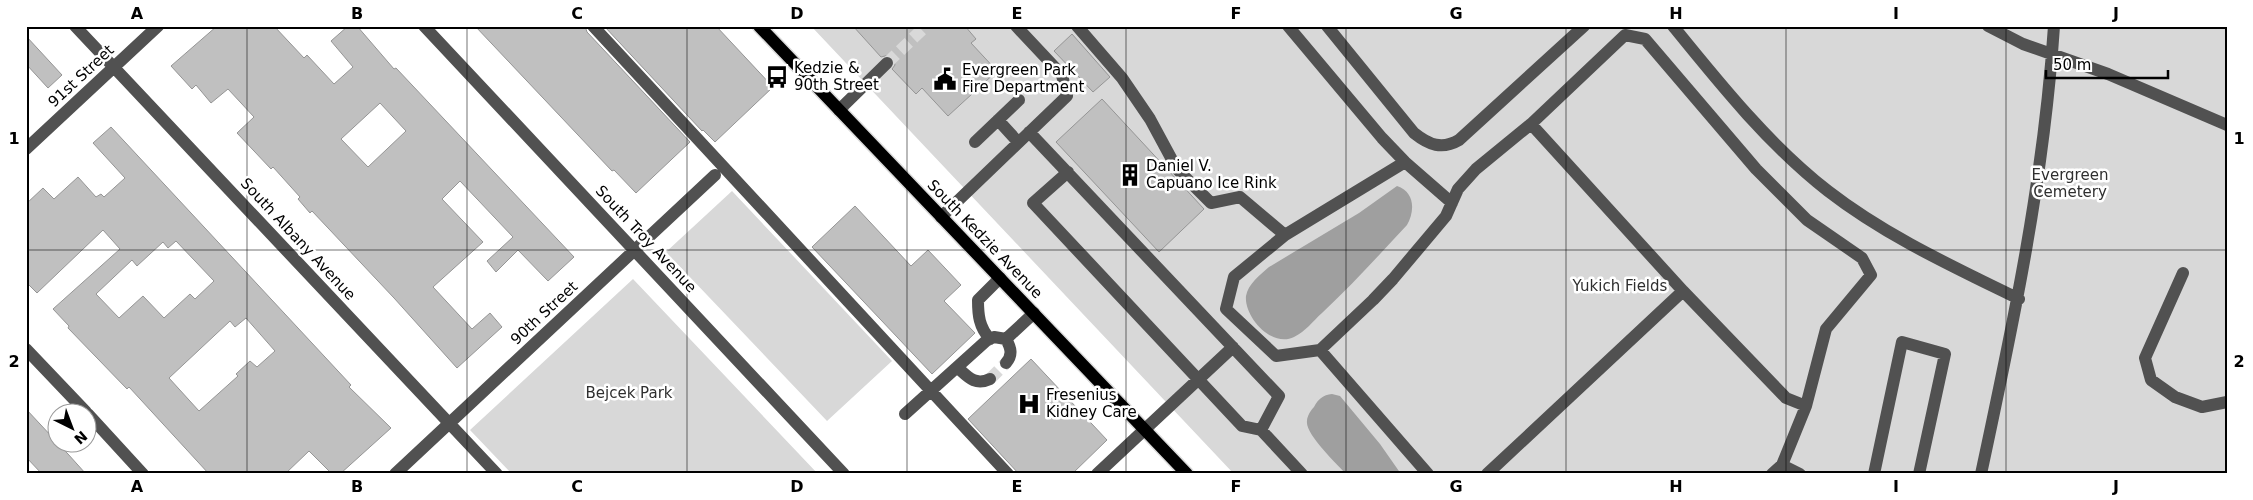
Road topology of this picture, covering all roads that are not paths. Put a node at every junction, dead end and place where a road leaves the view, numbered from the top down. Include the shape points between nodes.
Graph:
1 (75, 26) edge
2 (158, 26) edge
3 (424, 26) edge
4 (593, 26) edge
5 (759, 26) edge
6 (1016, 26) edge
7 (1077, 26) edge
8 (1288, 26) edge
9 (1327, 26) edge
10 (1584, 26) edge
11 (1673, 26) edge
12 (1988, 26) edge
13 (2054, 26) edge
14 (2052, 54) junction
15 (887, 64) tunnel mouth
16 (114, 67) junction
17 (1019, 100) dead end
18 (839, 110) junction
19 (998, 120) junction
20 (1531, 124) junction
21 (2227, 125) edge
22 (1029, 132) junction
23 (975, 142) dead end
24 (1018, 142) junction
25 (26, 149) edge
26 (1405, 162) junction
27 (1068, 172) junction
28 (715, 175) dead end
29 (1452, 204) junction
30 (941, 216) junction
31 (1285, 235) junction
32 (635, 251) junction
33 (2182, 273) dead end
34 (1000, 278) junction
35 (1683, 291) junction
36 (2019, 299) junction
37 (1034, 313) junction
38 (990, 339) junction
39 (1006, 339) junction
40 (1233, 347) junction
41 (26, 350) edge
42 (1320, 350) junction
43 (1006, 363) tunnel mouth
44 (957, 367) junction
45 (990, 379) dead end
46 (1198, 379) junction
47 (931, 391) junction
48 (76, 402) edge
49 (2227, 402) edge
50 (1806, 406) junction
51 (905, 414) dead end
52 (449, 423) junction
53 (98, 425) edge
54 (1144, 429) junction
55 (1261, 430) junction
56 (1782, 465) junction
57 (144, 474) edge
58 (394, 474) edge
59 (497, 474) edge
60 (844, 474) edge
61 (1008, 474) edge
62 (1097, 474) edge
63 (1187, 474) edge
64 (1302, 474) edge
65 (1428, 474) edge
66 (1487, 474) edge
67 (1772, 474) edge
68 (1800, 474) edge
69 (1874, 474) edge
70 (1919, 474) edge
71 (1981, 474) edge

1 - 16 street, South Albany Avenue
2 - 16 street, 91st Street
3 - 32 street, South Troy Avenue
4 - 47 street
5 - 18 main road, South Kedzie Avenue
6 - 22 street via 1062,75 1067,96
7 - 31 street via 1122,78 1150,119 1177,169 1211,204 1240,197
8 - 26 street
9 - 10 street via 1414,133 1424,141 1442,146 1459,140
11 - 36 street via 1755,121 1793,161 1828,191 1868,220
12 - 14 street
13 - 14 street
14 - 21 street via 2108,74
14 - 36 street via 2042,158
15 - 18 street
16 - 25 street, 91st Street
16 - 52 street, South Albany Avenue
17 - 19 street
18 - 30 main road, South Kedzie Avenue
19 - 23 street
19 - 24 street
20 - 29 street via 1476,170 1458,189
20 - 35 street
20 - 50 street via 1625,35 1646,39 1756,169 1807,220 1862,258 1871,275 1826,329
22 - 24 street
22 - 27 street
24 - 30 street
26 - 29 street
26 - 31 street
27 - 40 street
27 - 46 street via 1033,203
28 - 32 street, 90th Street
29 - 42 street via 1446,216 1374,300
30 - 34 main road, South Kedzie Avenue
31 - 42 street via 1234,277 1226,309 1276,356
32 - 52 street, 90th Street
32 - 60 street, South Troy Avenue
33 - 49 street via 2145,358 2151,380 2175,397 2202,407
34 - 37 main road, South Kedzie Avenue
34 - 38 street via 978,300 980,324
35 - 50 street via 1786,398
35 - 66 street
36 - 71 street
37 - 39 street
37 - 54 main road, South Kedzie Avenue
38 - 39 street
38 - 44 street
39 - 43 street via 1011,353
40 - 46 street
40 - 55 street via 1279,396
41 - 48 street
42 - 65 street
44 - 45 street via 975,382
44 - 47 street
46 - 54 street
46 - 55 street via 1242,426
47 - 51 street
47 - 61 street
50 - 56 street
52 - 58 street, 90th Street
52 - 59 street, South Albany Avenue
53 - 57 street
54 - 62 street
54 - 63 main road, South Kedzie Avenue
55 - 64 street
56 - 67 street
56 - 68 street
69 - 70 street via 1902,342 1945,354

